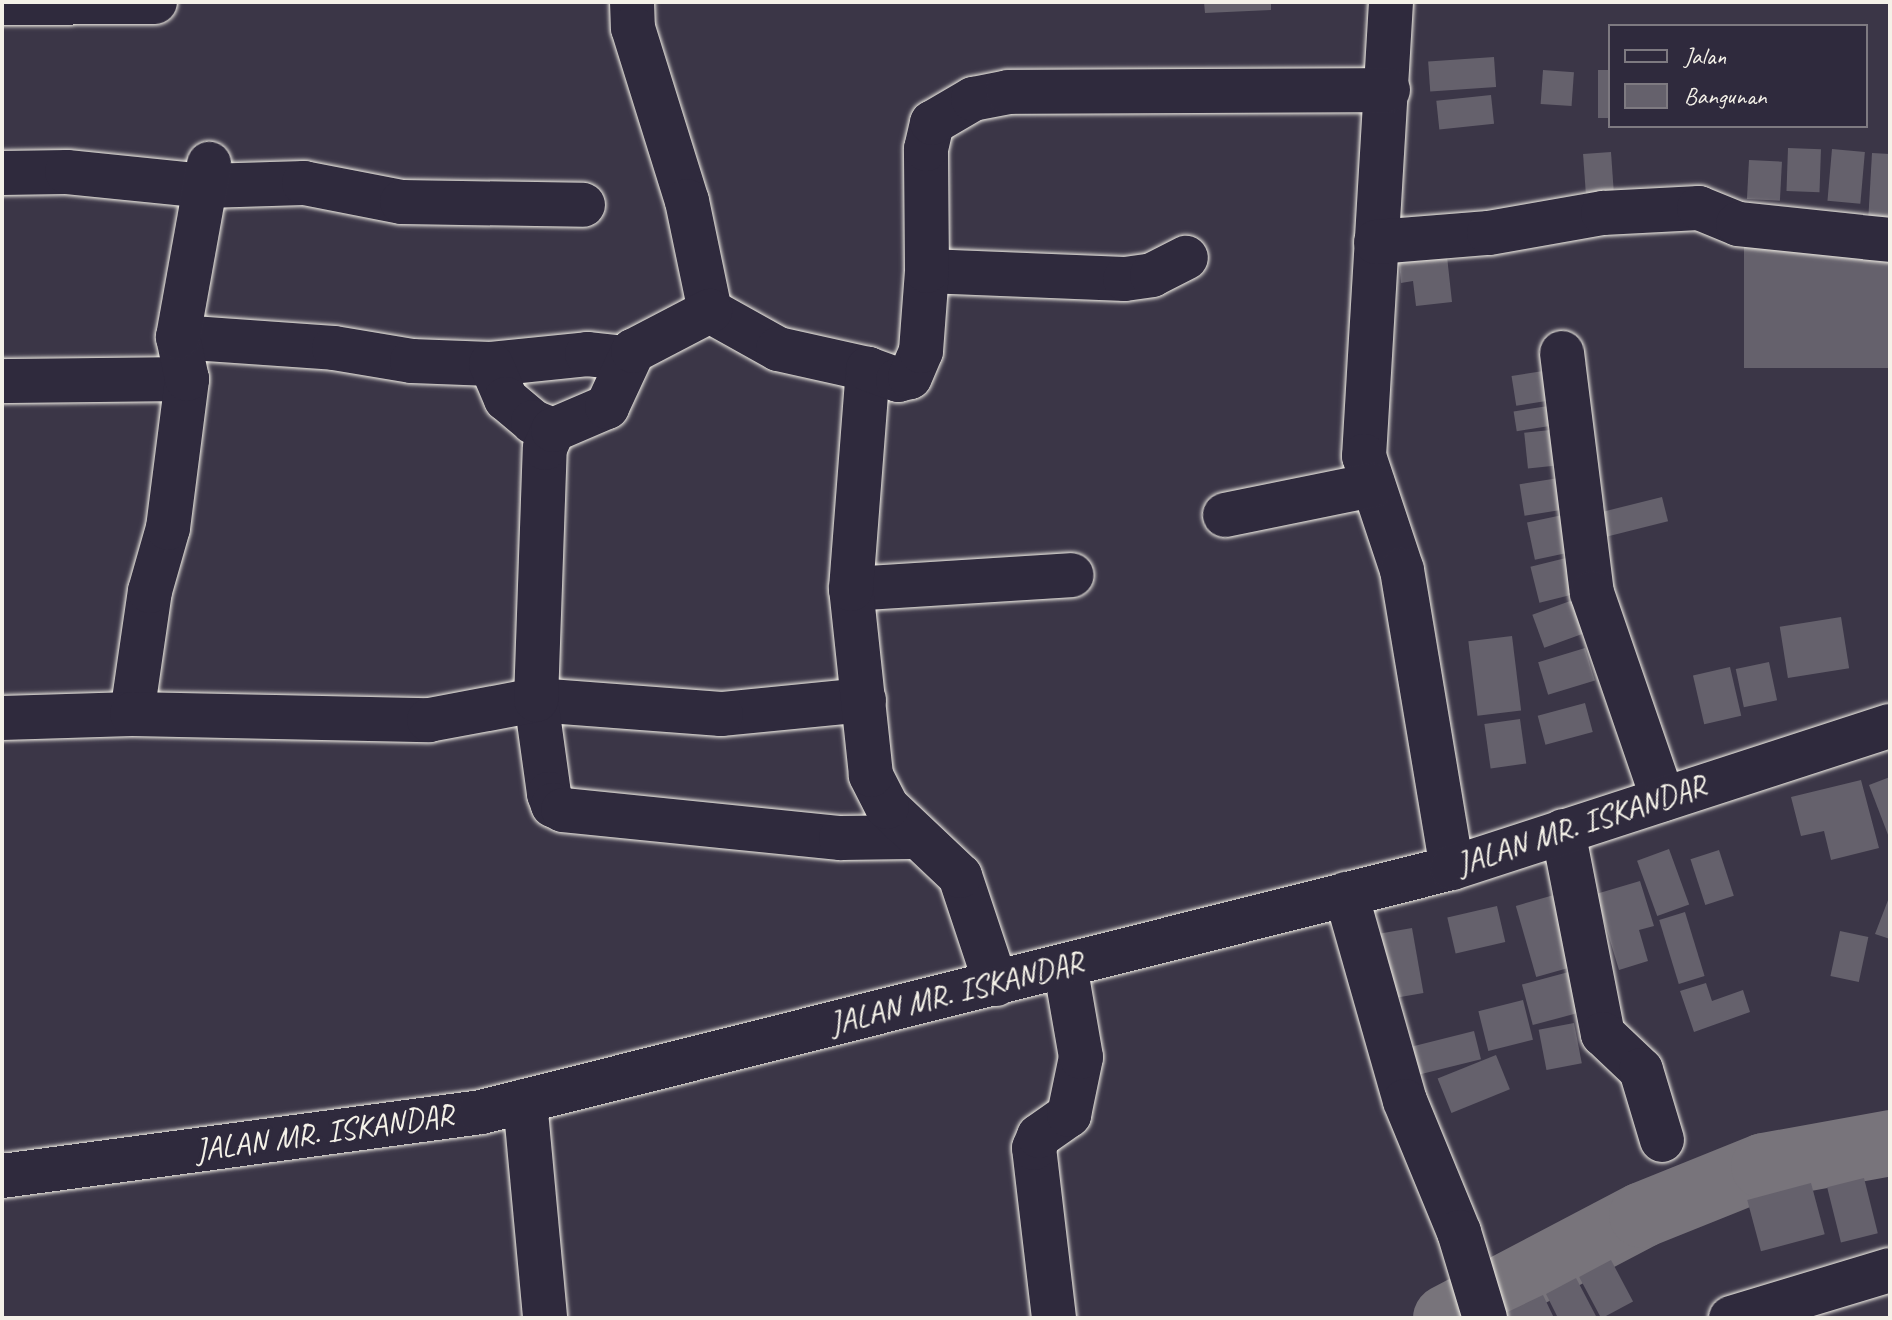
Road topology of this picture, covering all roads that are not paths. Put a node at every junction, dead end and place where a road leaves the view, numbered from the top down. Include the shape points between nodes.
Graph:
1 (155, 2) edge
2 (632, 2) edge
3 (1391, 2) edge
4 (2, 3) edge
5 (1388, 90) junction
6 (2, 173) edge
7 (207, 175) junction
8 (583, 205) dead end
9 (1890, 240) edge
10 (1376, 242) junction
11 (1186, 258) dead end
12 (927, 271) junction
13 (710, 311) junction
14 (1562, 353) dead end
15 (183, 358) junction
16 (626, 358) junction
17 (491, 364) junction
18 (868, 369) junction
19 (2, 381) edge
20 (553, 430) junction
21 (1373, 485) junction
22 (1225, 515) dead end
23 (1072, 575) dead end
24 (851, 589) junction
25 (536, 700) junction
26 (864, 700) junction
27 (132, 714) junction
28 (2, 718) edge
29 (1890, 726) edge
30 (1663, 799) junction
31 (1563, 831) junction
32 (913, 837) junction
33 (1452, 868) junction
34 (1346, 894) junction
35 (1065, 965) junction
36 (996, 984) junction
37 (525, 1101) junction
38 (1662, 1140) dead end
39 (2, 1176) edge
40 (1890, 1270) edge
41 (545, 1318) edge
42 (1054, 1318) edge
43 (1485, 1318) edge
44 (1731, 1318) edge

1 - 4 street
2 - 13 street via 633,28 687,201
3 - 5 street
5 - 10 street
5 - 12 street via 1008,92 973,99 932,123 926,149
6 - 7 street
7 - 8 street via 304,183 402,202
7 - 15 street
9 - 10 street via 1738,224 1699,208 1603,213 1489,233
10 - 21 street via 1364,456
11 - 12 street via 1152,275 1125,279
12 - 18 street via 917,369 898,380
13 - 16 street via 647,340
13 - 18 street via 778,349
14 - 30 street via 1592,593
15 - 17 street
15 - 19 street
15 - 27 street via 168,528 150,591
16 - 17 street via 587,354
16 - 20 street via 607,407
17 - 20 street via 506,399 533,422
18 - 24 street
20 - 25 street via 543,463
21 - 22 street
21 - 33 street via 1402,570
23 - 24 street
24 - 26 street
25 - 26 street via 721,714
25 - 27 street via 429,720
25 - 32 street via 549,794 557,808 841,838
26 - 32 street via 871,775 887,807
27 - 28 street
29 - 30 street, JALAN MR. ISKANDAR
30 - 31 street, JALAN MR. ISKANDAR
31 - 33 street, JALAN MR. ISKANDAR
31 - 38 street via 1603,1034 1641,1070
32 - 36 street via 960,876
33 - 34 street, JALAN MR. ISKANDAR
34 - 35 street, JALAN MR. ISKANDAR
34 - 43 street via 1405,1101 1459,1232
35 - 36 street, JALAN MR. ISKANDAR
35 - 42 street via 1081,1057 1069,1115 1039,1136 1034,1148
36 - 37 street, JALAN MR. ISKANDAR
37 - 39 street, JALAN MR. ISKANDAR via 481,1112
37 - 41 street
40 - 44 street

